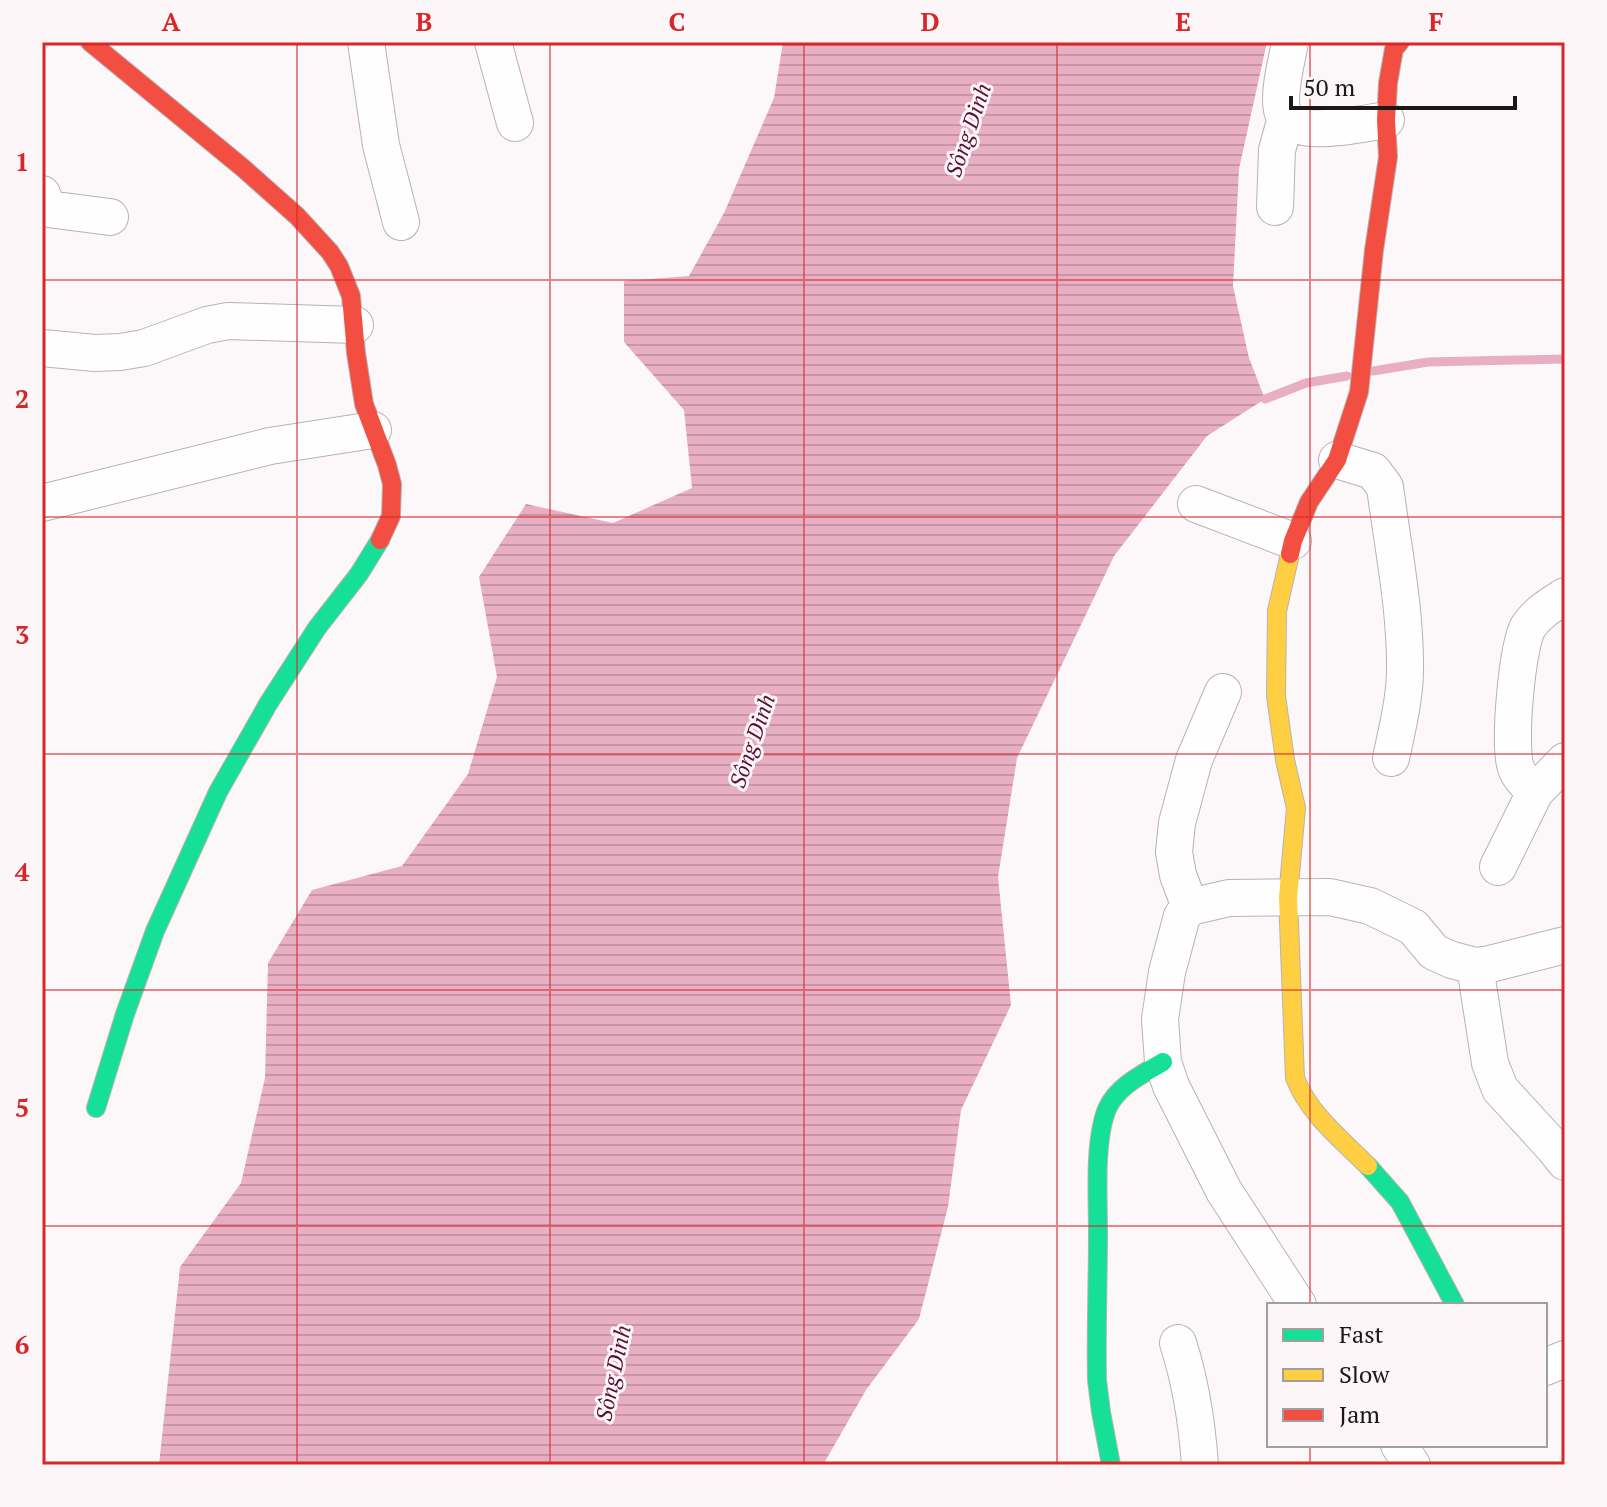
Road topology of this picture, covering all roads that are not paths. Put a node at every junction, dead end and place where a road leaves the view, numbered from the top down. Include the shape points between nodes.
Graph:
1 (90, 42) edge
2 (366, 42) edge
3 (493, 42) edge
4 (1290, 42) edge
5 (1400, 42) edge
6 (1286, 118) junction
7 (1386, 120) junction
8 (515, 123) dead end
9 (42, 194) edge
10 (1275, 207) dead end
11 (110, 217) dead end
12 (401, 222) dead end
13 (355, 325) junction
14 (42, 348) edge
15 (373, 430) junction
16 (1337, 460) junction
17 (42, 503) edge
18 (1196, 504) dead end
19 (1293, 541) junction
20 (1565, 596) edge
21 (1223, 692) dead end
22 (1391, 758) dead end
23 (1565, 761) edge
24 (1535, 792) junction
25 (1498, 867) dead end
26 (1288, 897) junction
27 (1190, 907) junction
28 (1565, 945) edge
29 (1475, 966) junction
30 (1163, 1062) junction
31 (96, 1108) dead end
32 (1565, 1162) edge
33 (1297, 1303) edge
34 (1454, 1303) edge
35 (1178, 1343) dead end
36 (1400, 1447) edge
37 (1111, 1465) edge
38 (1200, 1465) edge
39 (1412, 1465) edge

1 - 13 street via 314,234 348,285
2 - 12 street via 381,145
3 - 8 street
4 - 6 street via 1283,80
5 - 7 street via 1394,49
6 - 7 street via 1307,129
6 - 10 street via 1277,150
7 - 16 street via 1388,157 1359,392
9 - 11 street via 48,209
13 - 14 street via 228,321 120,352
13 - 15 street via 359,375
15 - 17 street via 270,446
15 - 31 street via 392,484 391,516 384,534 300,653 218,792 155,931
16 - 19 street via 1309,502
16 - 22 street via 1373,471 1385,487 1405,673
18 - 19 street
19 - 26 street via 1277,611 1275,648 1276,696 1296,808
20 - 24 street via 1537,615 1526,630 1518,662 1516,767
21 - 27 street via 1194,760 1177,823 1174,852
23 - 24 street
24 - 25 street
26 - 27 street via 1229,898
26 - 29 street via 1330,897 1370,906 1413,927 1434,952
26 - 34 street via 1293,1050 1301,1093 1400,1202
27 - 30 street via 1182,916 1167,972 1160,1019
28 - 29 street
29 - 32 street via 1490,1063 1500,1089
30 - 33 street via 1224,1191
30 - 37 street via 1115,1098 1102,1132 1097,1381
35 - 38 street via 1197,1423
36 - 39 street

